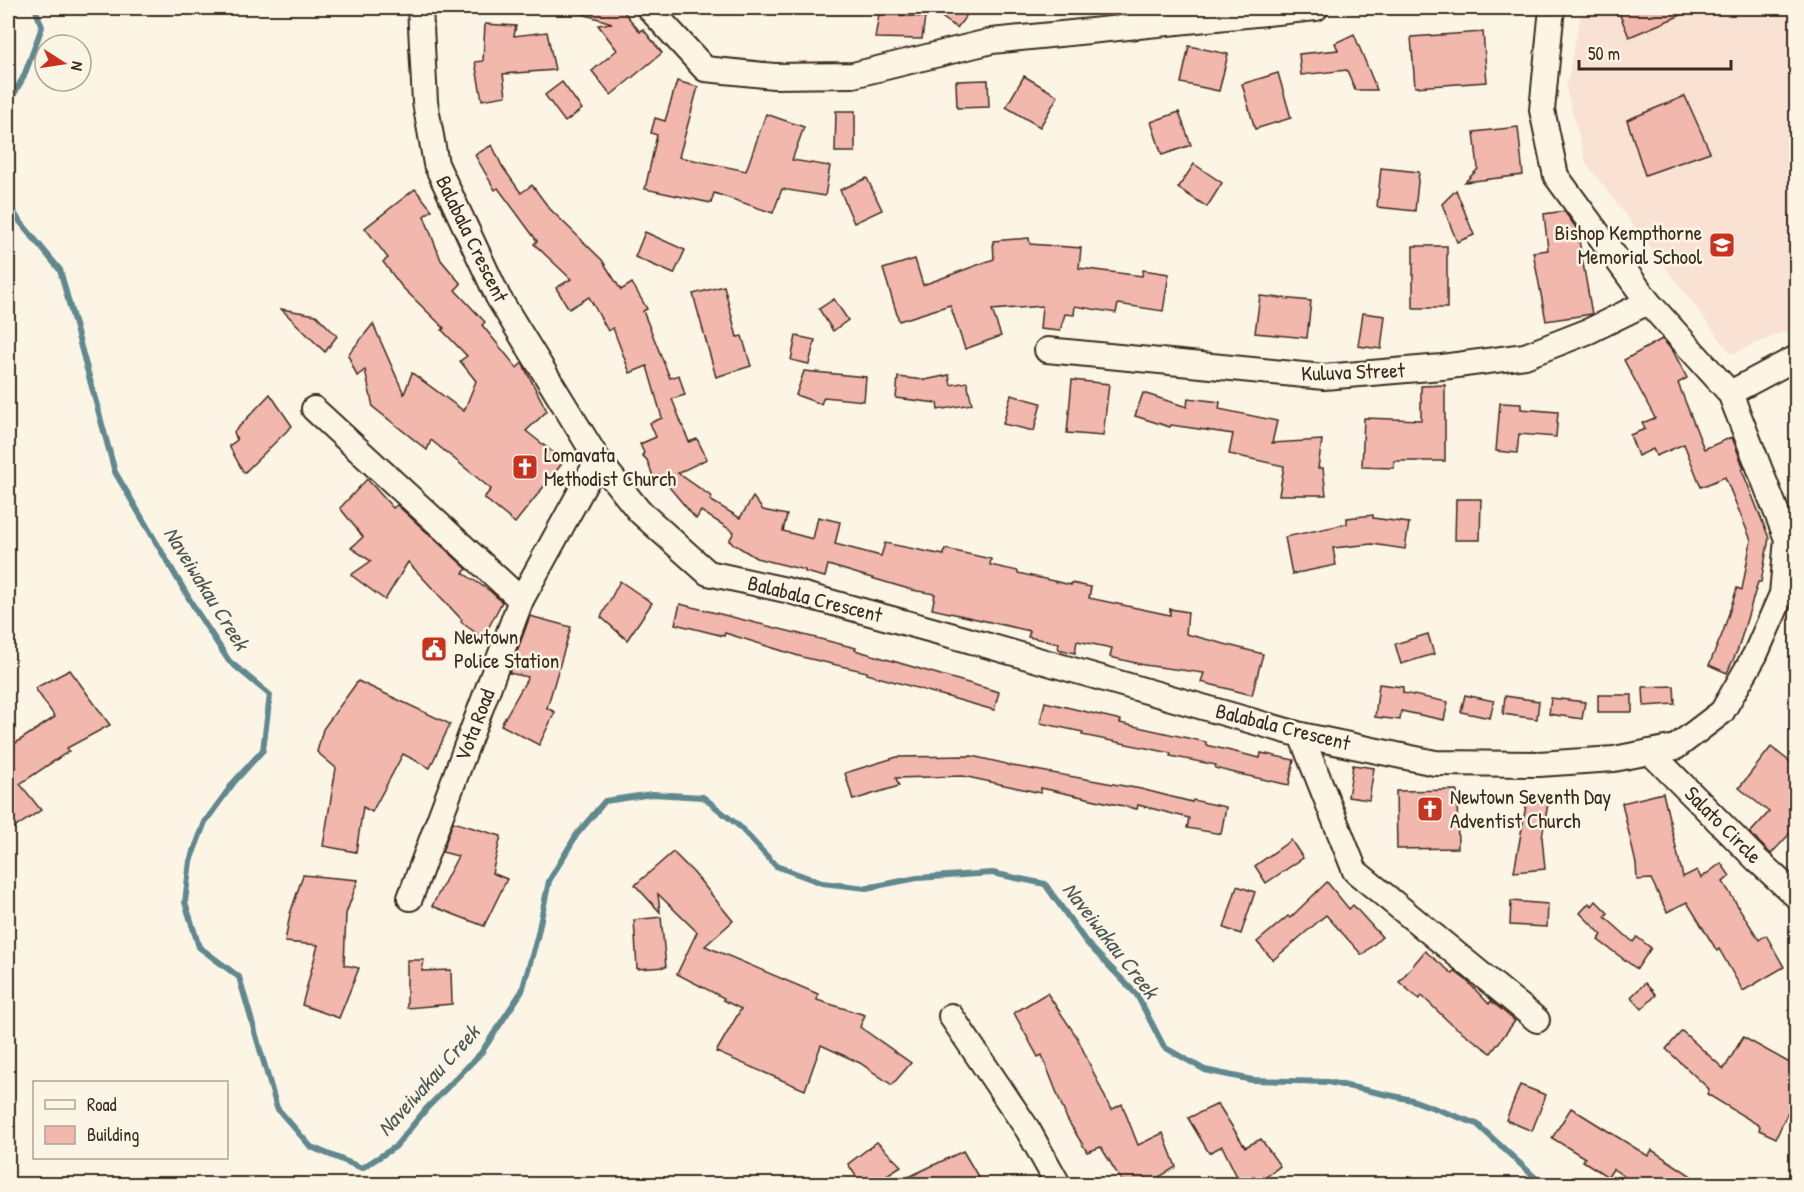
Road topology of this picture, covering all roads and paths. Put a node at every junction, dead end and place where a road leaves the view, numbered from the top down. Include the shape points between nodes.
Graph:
1 (420, 8) edge
2 (649, 8) edge
3 (1316, 8) edge
4 (1552, 8) edge
5 (1648, 302) junction
6 (1047, 350) dead end
7 (1797, 358) edge
8 (1730, 393) junction
9 (314, 409) dead end
10 (598, 460) junction
11 (521, 600) junction
12 (1301, 735) junction
13 (1650, 752) junction
14 (1797, 896) edge
15 (410, 898) dead end
16 (951, 1016) dead end
17 (1537, 1020) dead end
18 (1058, 1185) edge

1 - 10 street, Balabala Crescent via 425,102 436,164 498,297
2 - 3 street via 705,69 774,76 854,75 992,41
4 - 5 street, Balabala Crescent via 1542,110 1556,176
5 - 6 street, Kuluva Street via 1589,332 1524,356 1324,377
5 - 8 street, Balabala Crescent
7 - 8 street
8 - 13 street, Balabala Crescent via 1786,539 1782,594 1755,655 1722,712 1676,747
9 - 11 street
10 - 11 street, Vota Road
10 - 12 street, Balabala Crescent via 639,511 708,573 885,617
11 - 15 street, Vota Road
12 - 13 street, Balabala Crescent via 1435,763 1539,764 1614,759
12 - 17 street via 1355,871
13 - 14 street, Salato Circle
16 - 18 street via 1028,1130

